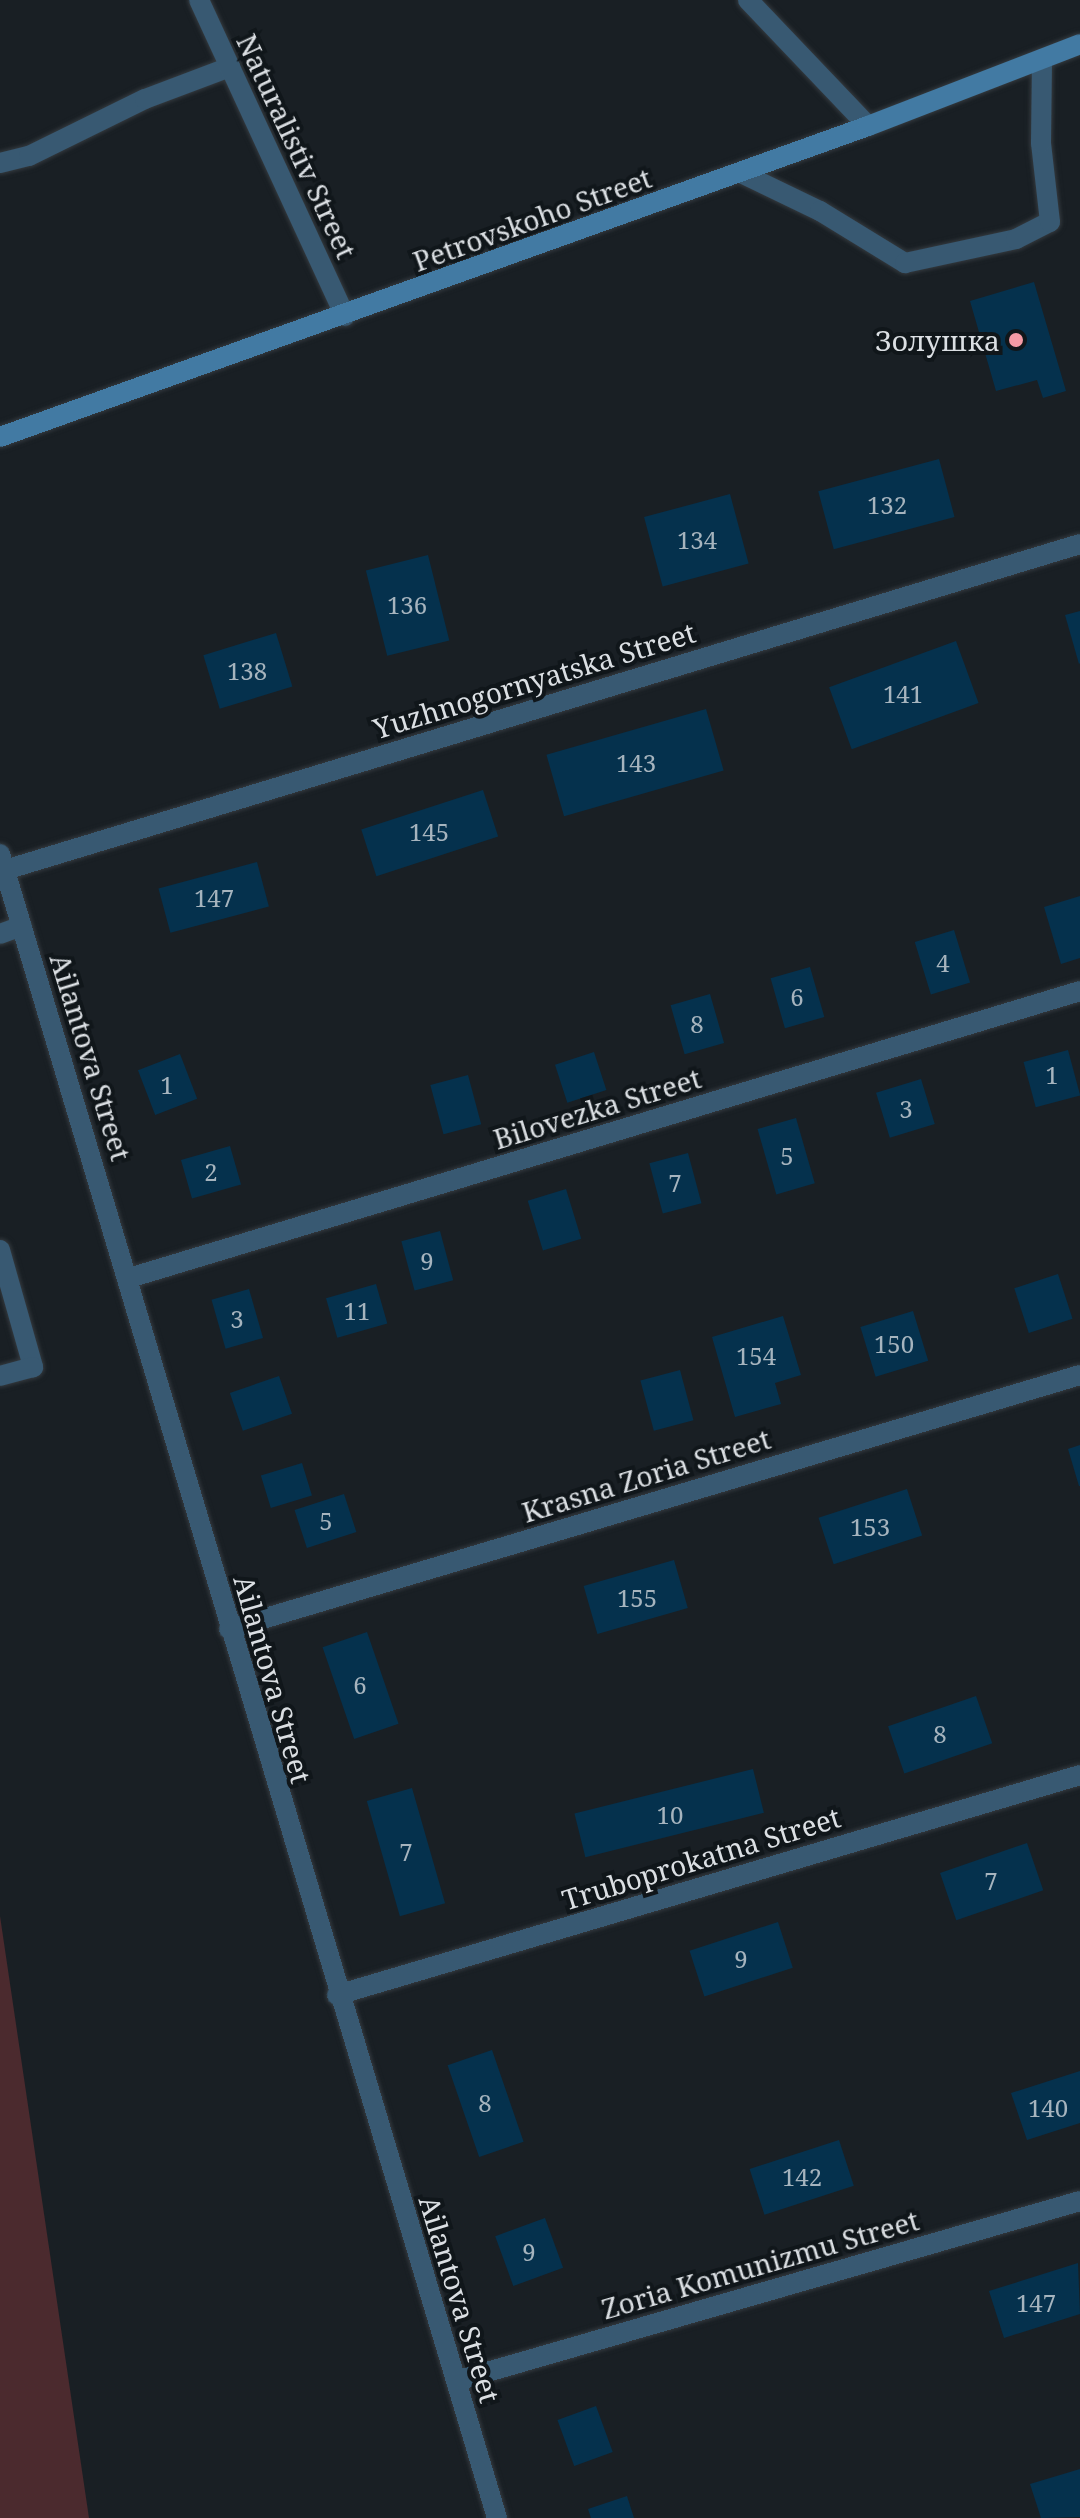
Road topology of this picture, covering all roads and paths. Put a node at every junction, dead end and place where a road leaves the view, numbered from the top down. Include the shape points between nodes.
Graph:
1 (199, 0) edge
2 (748, 0) edge
3 (1080, 44) edge
4 (1042, 59) junction
5 (230, 67) junction
6 (868, 126) junction
7 (0, 163) edge
8 (741, 173) junction
9 (345, 316) junction
10 (0, 437) edge
11 (1080, 544) edge
12 (2, 862) edge
13 (22, 926) junction
14 (0, 934) edge
15 (1080, 991) edge
16 (0, 1250) edge
17 (129, 1278) junction
18 (1080, 1375) edge
19 (0, 1376) edge
20 (229, 1629) junction
21 (1080, 1775) edge
22 (337, 1995) junction
23 (1080, 2201) edge
24 (456, 2381) junction
25 (497, 2518) edge

1 - 5 street, Naturalistiv Street
2 - 6 street
3 - 4 main road, Petrovskoho Street
4 - 6 main road, Petrovskoho Street
4 - 8 street via 1041,143 1050,222 1016,239 905,263 820,211
5 - 7 street via 145,99 29,156
5 - 9 street, Naturalistiv Street
6 - 8 main road, Petrovskoho Street
8 - 9 main road, Petrovskoho Street
9 - 10 main road, Petrovskoho Street
11 - 12 street, Yuzhnogornyatska Street
12 - 13 street, Ailantova Street
13 - 14 street
13 - 17 street, Ailantova Street
15 - 17 street, Bilovezka Street
16 - 19 street via 33,1367
17 - 20 street, Ailantova Street
18 - 20 street, Krasna Zoria Street
20 - 22 street, Ailantova Street
21 - 22 street, Truboprokatna Street
22 - 24 street, Ailantova Street
23 - 24 street, Zoria Komunizmu Street
24 - 25 street, Ailantova Street

